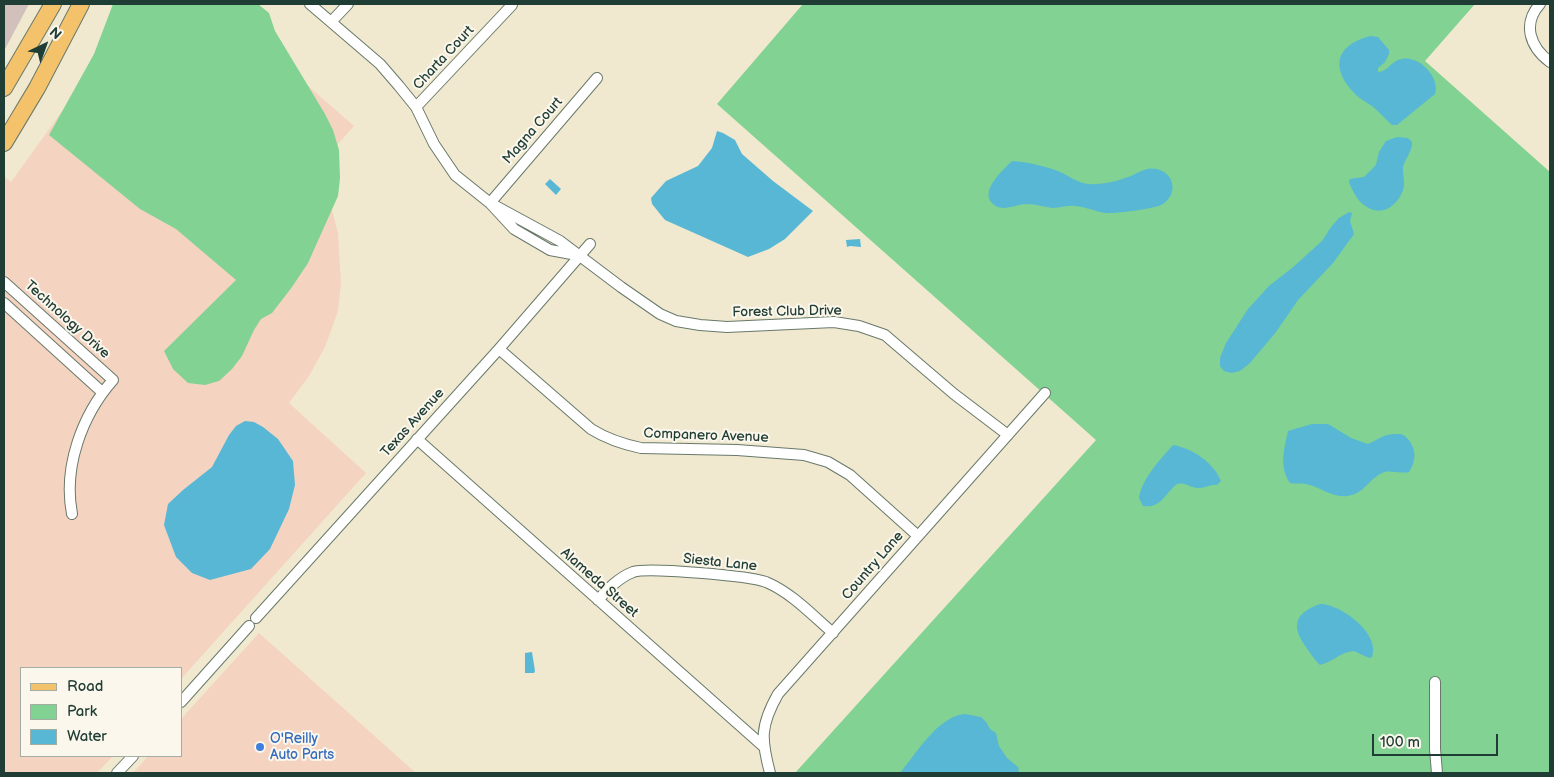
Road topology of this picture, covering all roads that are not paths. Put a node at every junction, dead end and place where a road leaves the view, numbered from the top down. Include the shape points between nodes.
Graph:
1 (54, 4) edge
2 (75, 4) edge
3 (81, 4) edge
4 (310, 4) edge
5 (348, 4) edge
6 (1540, 4) edge
7 (512, 5) dead end
8 (331, 22) junction
9 (1550, 62) edge
10 (46, 72) junction
11 (597, 78) dead end
12 (4, 88) edge
13 (416, 107) junction
14 (4, 143) edge
15 (490, 203) junction
16 (590, 244) dead end
17 (580, 256) junction
18 (4, 282) edge
19 (4, 303) edge
20 (499, 349) junction
21 (102, 392) junction
22 (1045, 394) dead end
23 (1008, 435) junction
24 (417, 439) junction
25 (72, 514) dead end
26 (918, 536) junction
27 (598, 600) junction
28 (833, 633) junction
29 (1435, 682) dead end
30 (182, 701) edge
31 (763, 746) junction
32 (132, 757) edge
33 (117, 773) edge
34 (770, 773) edge
35 (1436, 773) edge

1 - 12 main road
2 - 10 main road via 45,58
3 - 10 main road
4 - 8 street, Forest Club Drive
5 - 8 street
6 - 9 street via 1531,16 1529,33 1535,47
7 - 13 street, Charta Court
8 - 13 street, Forest Club Drive via 380,64
10 - 14 main road
11 - 15 street, Magna Court
13 - 15 street, Forest Club Drive via 434,144 455,175
15 - 17 street, Forest Club Drive via 560,241
16 - 17 street, Texas Avenue
17 - 20 street, Texas Avenue
17 - 23 street, Forest Club Drive via 660,314 676,321 727,327 834,322 885,335
18 - 21 street, Technology Drive via 113,380
19 - 21 street
20 - 24 street, Texas Avenue
20 - 26 street, Companero Avenue via 591,429 606,438 640,448 737,450 804,455 828,462 850,475
21 - 25 street via 92,408 71,462 68,496
22 - 23 street, Country Lane
23 - 26 street, Country Lane
24 - 27 street, Alameda Street
24 - 30 street, Texas Avenue
26 - 28 street, Country Lane
27 - 28 street, Siesta Lane via 613,583 634,572 742,576 766,582 790,595
27 - 31 street, Alameda Street
28 - 31 street, Country Lane via 778,694 763,728
29 - 35 street
31 - 34 street, Country Lane
32 - 33 street

